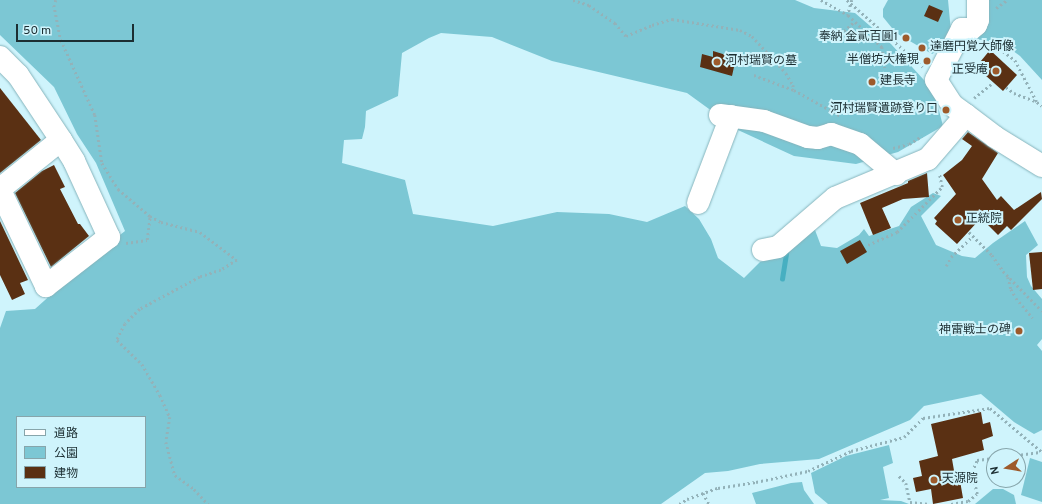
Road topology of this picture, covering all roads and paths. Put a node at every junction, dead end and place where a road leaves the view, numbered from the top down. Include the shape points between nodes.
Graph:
1 (56, 0) edge
2 (573, 0) edge
3 (821, 0) edge
4 (847, 0) edge
5 (852, 0) edge
6 (978, 0) edge
7 (852, 4) junction
8 (848, 14) junction
9 (854, 22) junction
10 (844, 31) dead end
11 (957, 39) junction
12 (0, 57) edge
13 (885, 68) dead end
14 (754, 75) dead end
15 (936, 80) junction
16 (991, 84) dead end
17 (1006, 87) dead end
18 (794, 90) junction
19 (1037, 102) junction
20 (1042, 106) edge
21 (969, 107) junction
22 (848, 119) dead end
23 (62, 140) junction
24 (928, 143) junction
25 (886, 149) dead end
26 (1042, 166) edge
27 (896, 174) junction
28 (0, 189) edge
29 (698, 203) dead end
30 (150, 216) junction
31 (969, 232) dead end
32 (973, 236) junction
33 (124, 244) dead end
34 (868, 245) dead end
35 (763, 250) dead end
36 (946, 266) dead end
37 (1008, 276) junction
38 (1042, 310) edge
39 (1033, 318) dead end
40 (1041, 452) edge
41 (1026, 454) edge
42 (986, 459) edge
43 (972, 472) junction
44 (955, 475) dead end
45 (899, 476) dead end
46 (703, 493) junction
47 (208, 504) edge
48 (679, 504) edge
49 (709, 504) edge
50 (930, 504) edge
51 (951, 504) edge

1 - 30 path via 54,5 61,40 95,116 102,163 118,189
2 - 18 path via 589,5 615,23 626,36 672,19 740,30 752,36 786,73 794,85
3 - 8 path
4 - 7 path
5 - 7 path
6 - 11 street via 976,26 962,30
7 - 8 path
7 - 15 path
8 - 9 path
9 - 10 path
9 - 13 path via 882,47
11 - 15 street
11 - 19 path via 976,45 991,42 1015,60
12 - 23 street via 18,75
14 - 18 path
15 - 21 street via 952,105
16 - 21 path
17 - 19 path
18 - 22 path
19 - 20 path
21 - 24 street
21 - 26 street via 995,136
23 - 28 street
23 - 28 street via 109,237 46,286
24 - 25 path
24 - 27 street via 928,159
24 - 34 path via 942,187 897,232
27 - 29 street via 860,144 831,134 818,138 808,137 764,121 725,116
27 - 35 street via 835,198 778,247
30 - 33 path via 147,240
30 - 47 path via 161,222 200,232 237,260 140,309 125,324 117,340 142,364 170,417 166,442 176,475
31 - 32 path
32 - 36 path via 951,257
32 - 37 path
37 - 38 path
37 - 39 path via 1016,298
40 - 41 path
40 - 46 path via 990,408 923,418 904,437 851,451 808,471 733,484
42 - 43 path via 977,460
43 - 44 path
43 - 51 path via 977,494 968,501
45 - 50 path via 906,483 910,502
46 - 48 path
46 - 49 path

